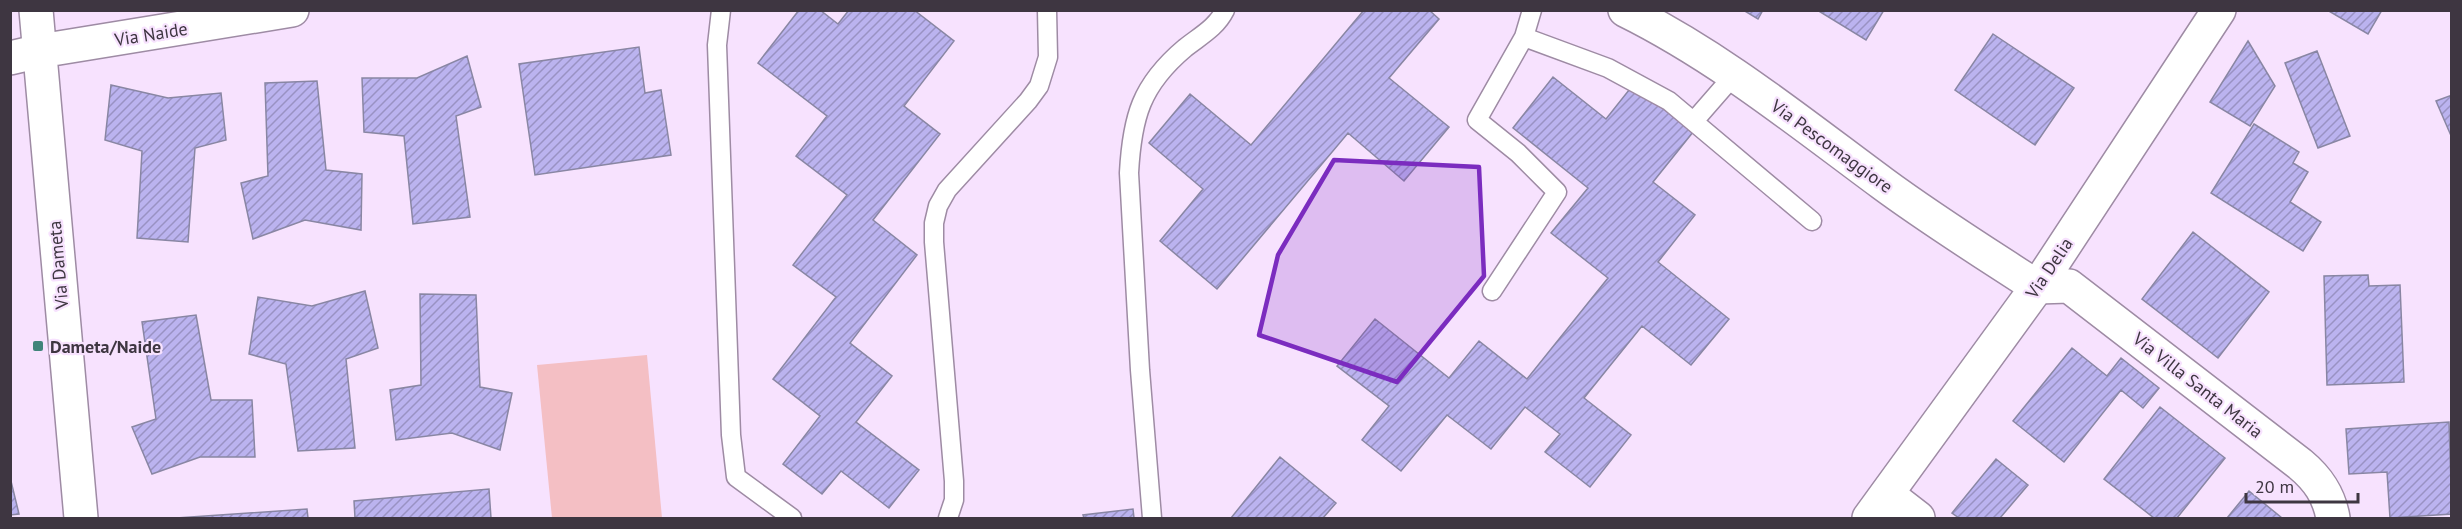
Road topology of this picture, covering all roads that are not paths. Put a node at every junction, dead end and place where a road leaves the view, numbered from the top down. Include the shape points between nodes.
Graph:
1 (36, 10) edge
2 (291, 10) edge
3 (721, 10) edge
4 (1047, 10) edge
5 (1225, 10) edge
6 (1532, 10) edge
7 (1624, 10) edge
8 (2219, 10) edge
9 (1524, 37) junction
10 (25, 55) edge
11 (1735, 74) junction
12 (1694, 122) junction
13 (1812, 220) dead end
14 (2037, 287) junction
15 (1492, 291) dead end
16 (1878, 506) edge
17 (81, 519) edge
18 (792, 519) edge
19 (948, 519) edge
20 (1152, 519) edge
21 (1918, 519) edge
22 (2333, 519) edge

1 - 10 street, Via Dameta
2 - 10 street, Via Naide
3 - 18 lane via 717,45 731,435 736,477
4 - 19 lane via 1048,57 1039,86 957,177 939,206 934,223 954,481
5 - 20 lane via 1215,26 1154,78 1136,117 1130,145 1140,370
6 - 9 lane
7 - 11 street, Via Pescomaggiore
8 - 14 street, Via Delia
9 - 12 lane via 1608,68 1669,101
9 - 15 lane via 1477,120 1557,192
10 - 17 street, Via Dameta
11 - 12 lane
11 - 14 street, Via Pescomaggiore via 1884,185
12 - 13 lane
14 - 16 street, Via Delia
14 - 22 street, Via Villa Santa Maria via 2069,286 2300,464 2325,492
16 - 21 street

